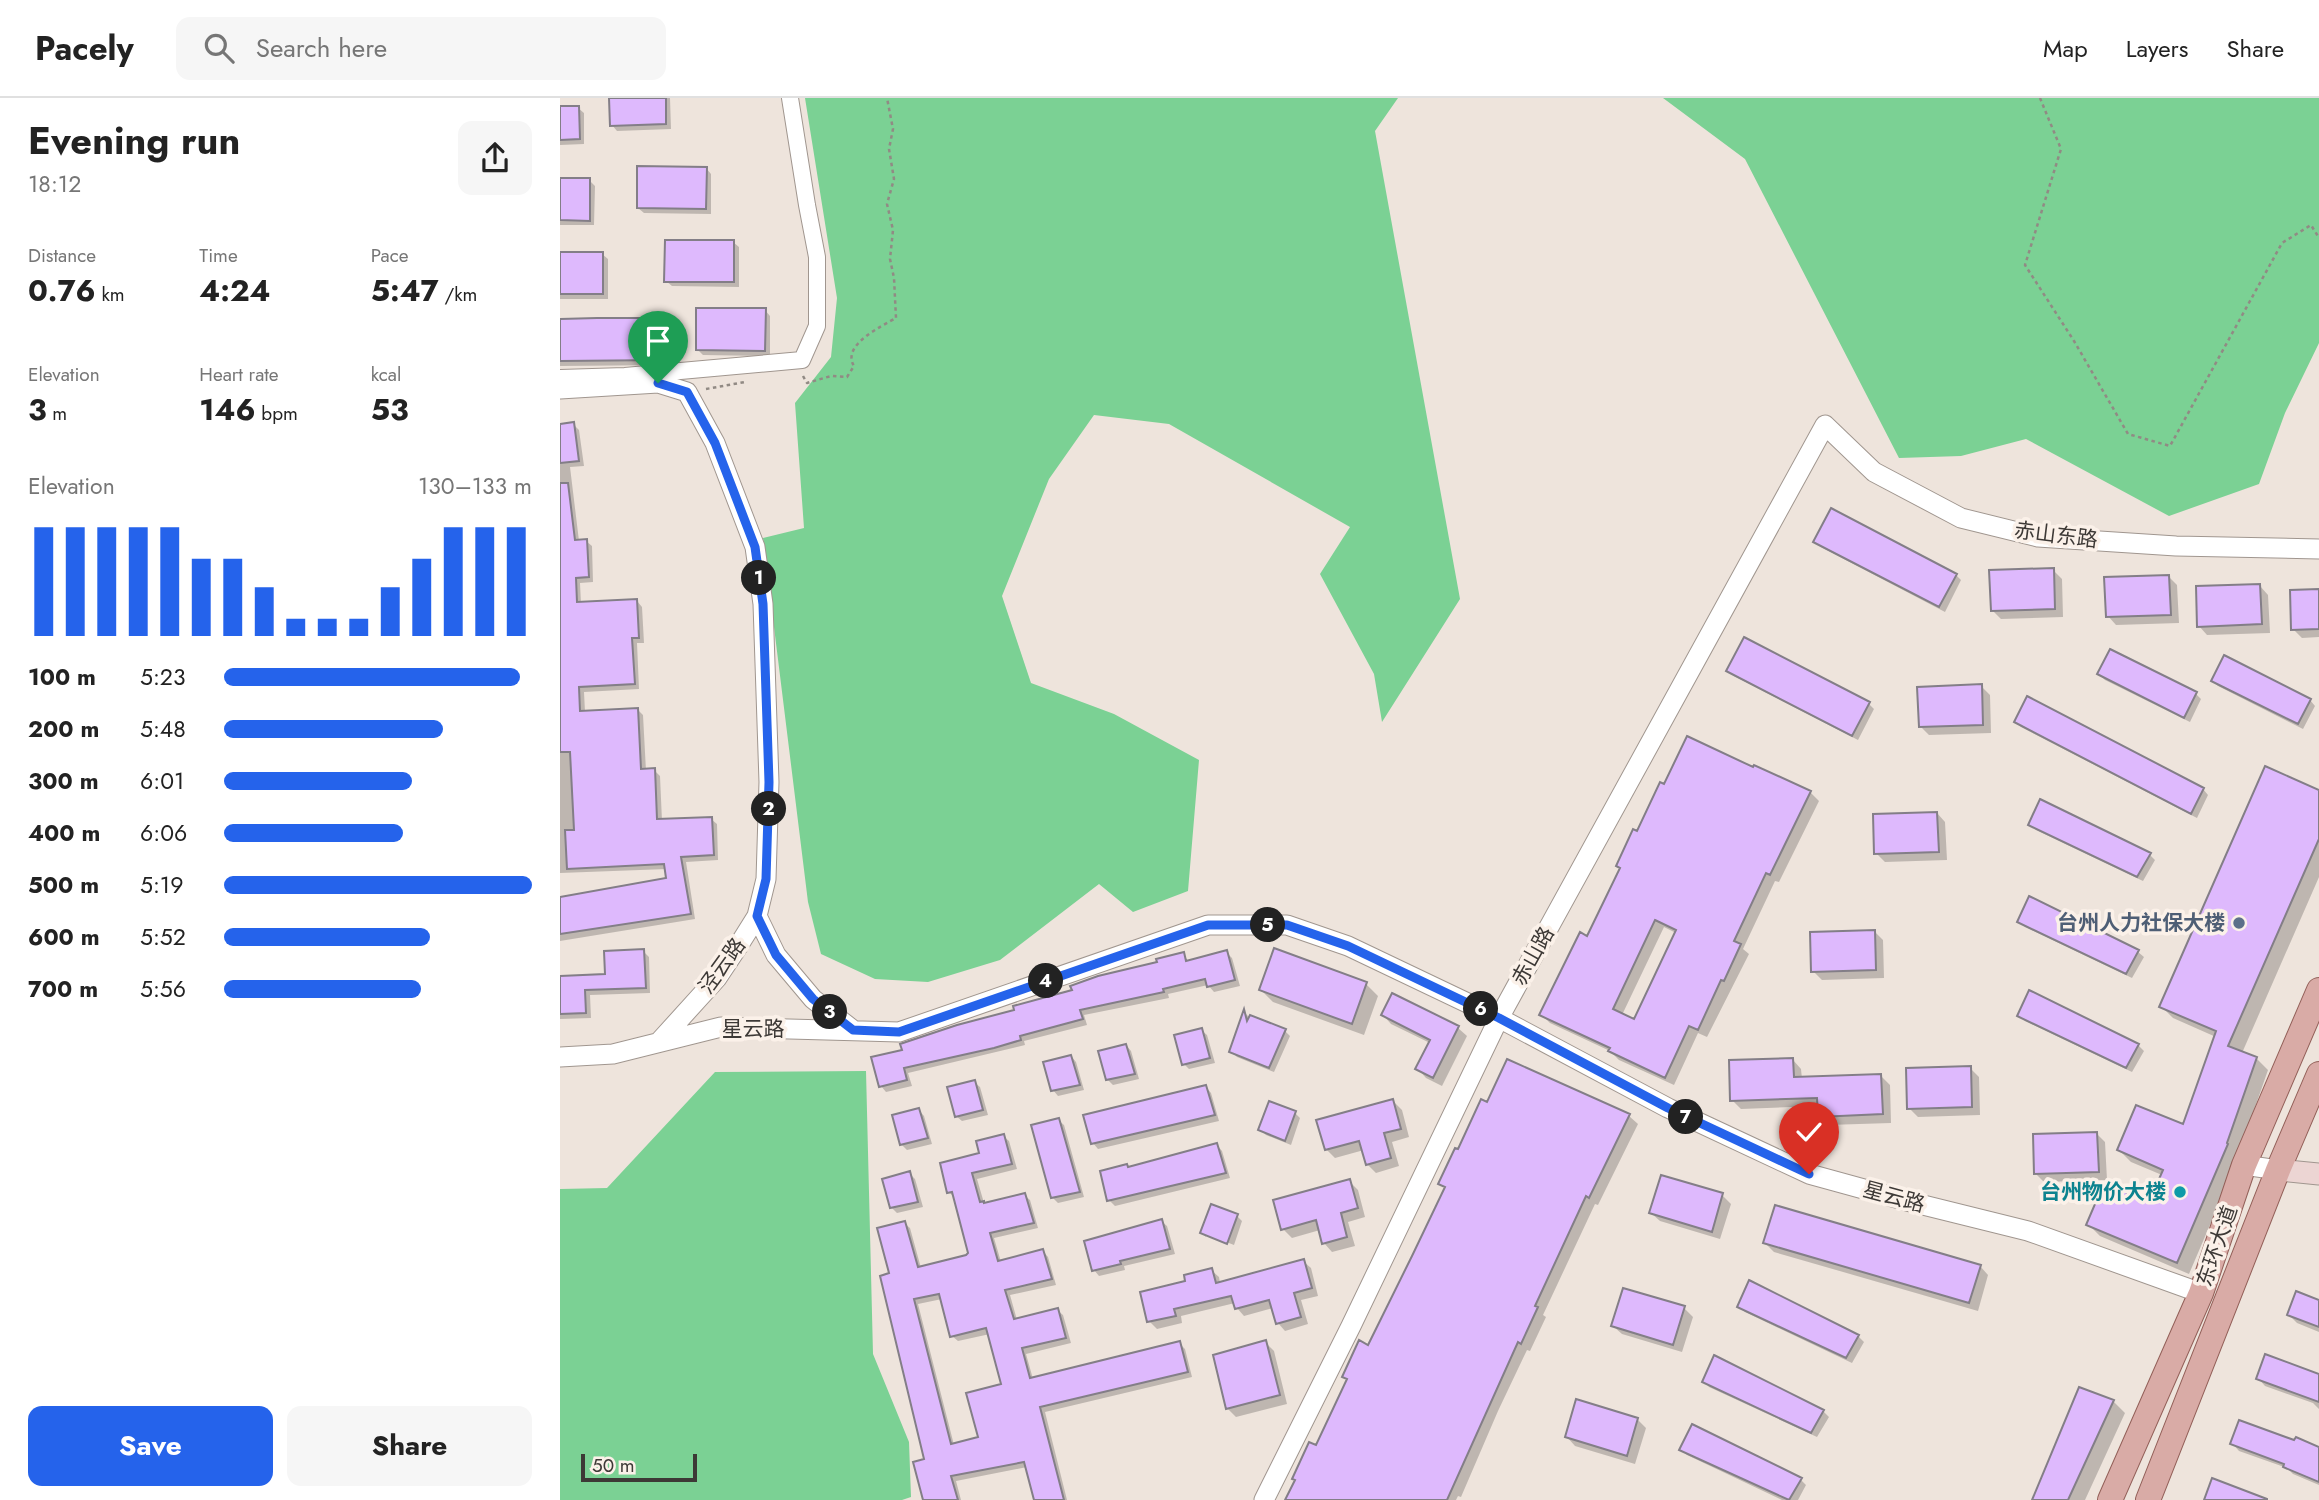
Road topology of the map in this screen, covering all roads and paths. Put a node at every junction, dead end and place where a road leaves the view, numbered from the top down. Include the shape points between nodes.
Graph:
1 (790, 98) edge
2 (887, 98) edge
3 (2040, 98) edge
4 (2319, 237) edge
5 (803, 372) dead end
6 (560, 378) edge
7 (751, 381) dead end
8 (560, 389) edge
9 (687, 392) junction
10 (1825, 425) joint
11 (2319, 549) edge
12 (757, 916) junction
13 (2319, 990) edge
14 (1499, 1018) junction
15 (853, 1030) junction
16 (659, 1042) junction
17 (560, 1057) edge
18 (2319, 1074) edge
19 (2244, 1165) junction
20 (2278, 1170) junction
21 (2319, 1174) edge
22 (2201, 1293) junction
23 (1264, 1500) edge
24 (2110, 1500) edge
25 (2148, 1500) edge

1 - 6 street via 817,257 817,326 802,360
2 - 5 path via 893,129 888,149 894,179 887,204 893,230 890,259 896,318 858,341 846,377 807,383
3 - 4 path via 2061,149 2025,265 2128,434 2170,446 2283,243 2311,225
7 - 9 path
8 - 9 street via 658,383
9 - 12 street, 泾云路 via 715,443 755,547 763,604 769,782 766,879
10 - 11 street, 赤山东路 via 1874,472 1961,519 2038,537
10 - 14 street, 赤山路
12 - 15 street via 776,955 813,999
12 - 16 street, 泾云路 via 717,978
13 - 19 main road, 东环大道
14 - 15 street, 星云路 via 1348,946 1287,925 1208,925 899,1032
14 - 22 street, 星云路 via 1668,1108 1809,1174 2028,1231
14 - 23 street, 赤山路
15 - 16 street, 星云路 via 721,1027
16 - 17 street, 星云路 via 613,1054
18 - 20 main road, 东环大道
19 - 20 street
19 - 22 main road, 东环大道
20 - 21 main road
20 - 25 main road, 东环大道
22 - 24 main road, 东环大道

